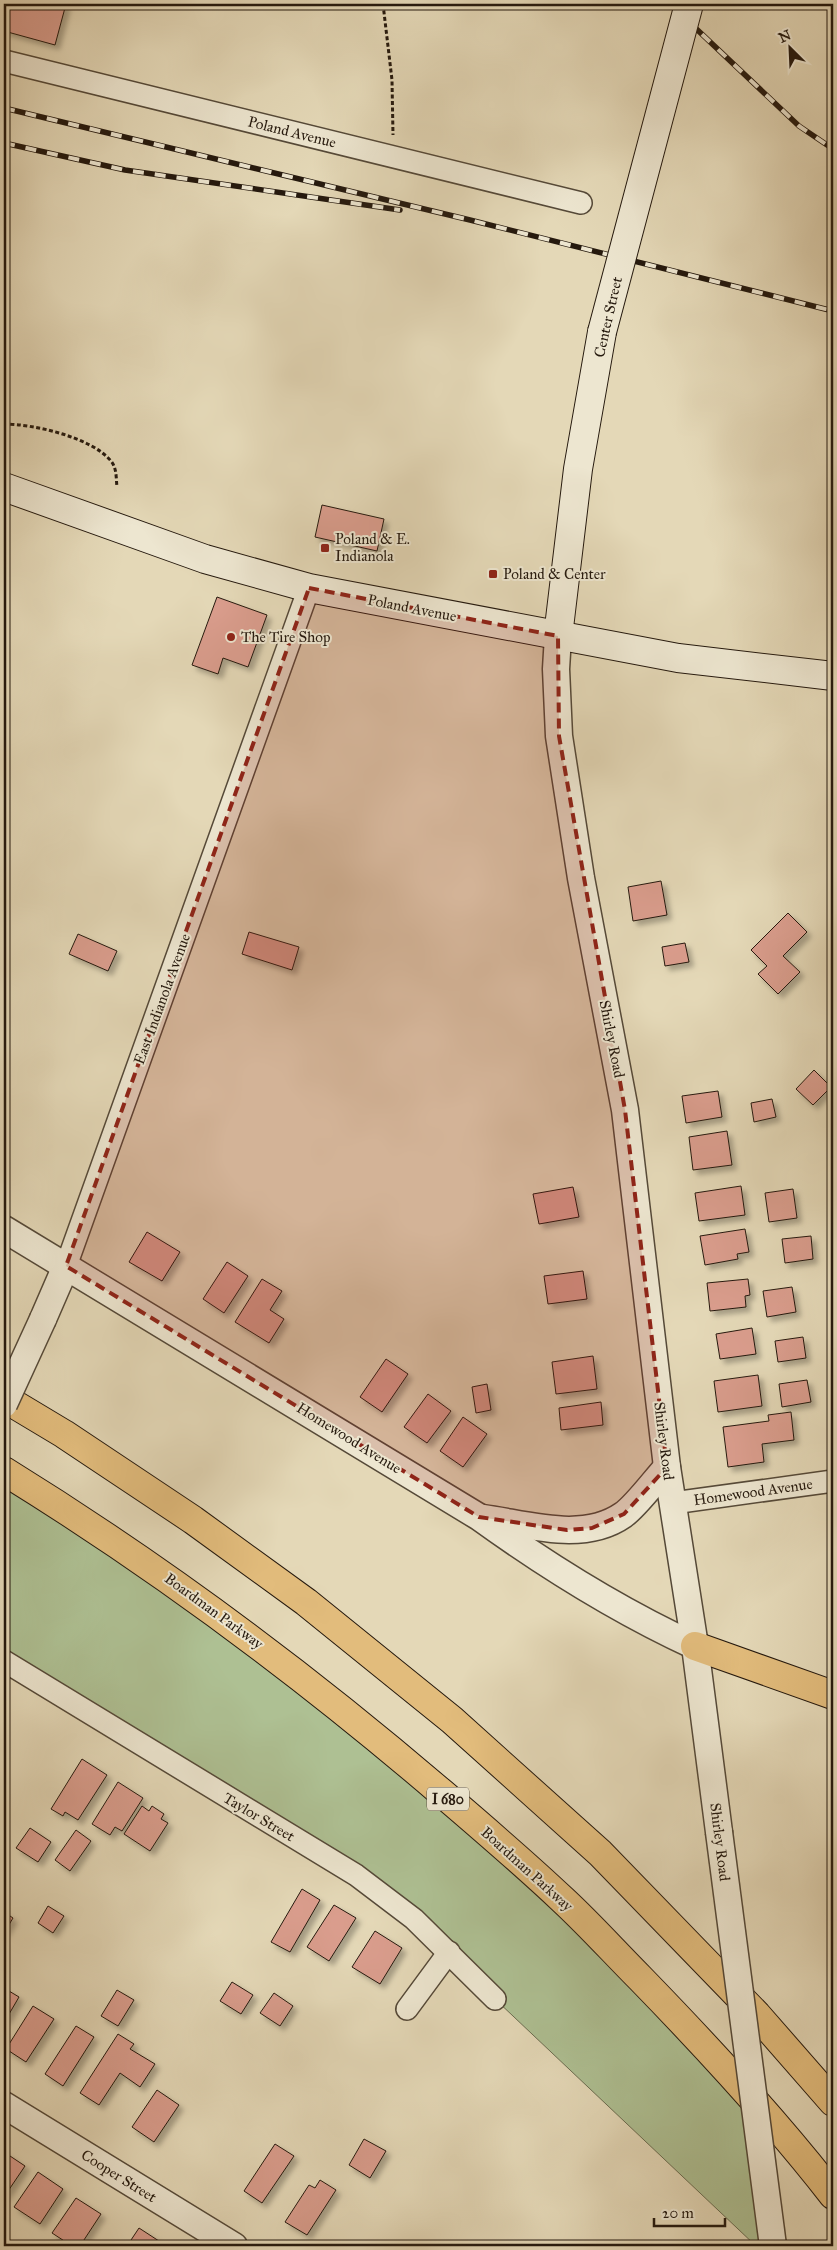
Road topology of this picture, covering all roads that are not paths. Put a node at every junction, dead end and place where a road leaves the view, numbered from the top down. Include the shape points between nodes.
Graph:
1 (689, 4) edge
2 (4, 61) edge
3 (580, 203) dead end
4 (4, 487) edge
5 (309, 588) junction
6 (558, 636) junction
7 (833, 676) edge
8 (4, 1229) edge
9 (66, 1266) junction
10 (4, 1398) edge
11 (4, 1404) edge
12 (667, 1466) junction
13 (4, 1471) edge
14 (833, 1481) edge
15 (673, 1503) junction
16 (479, 1517) junction
17 (695, 1646) junction
18 (4, 1660) edge
19 (833, 1695) edge
20 (449, 1952) junction
21 (495, 1999) dead end
22 (407, 2009) dead end
23 (833, 2102) edge
24 (4, 2105) edge
25 (833, 2195) edge
26 (234, 2246) edge
27 (773, 2246) edge

1 - 6 main road, Center Street, bridge via 602,332 578,469
2 - 3 street, Poland Avenue
4 - 5 main road, Poland Avenue via 205,558
5 - 6 main road, Poland Avenue
5 - 9 street, East Indianola Avenue
6 - 7 main road, Poland Avenue via 678,658
6 - 12 street, Shirley Road via 559,736 581,878 625,1110
8 - 9 street, Homewood Avenue
9 - 11 street, East Indianola Avenue, bridge
9 - 16 street, Homewood Avenue
10 - 23 highway via 193,1520 306,1602 452,1720 600,1853 757,2015
12 - 15 street, Shirley Road
12 - 16 street via 624,1514 610,1523 592,1528 567,1530
13 - 25 highway, Boardman Parkway / I 680 via 194,1595 270,1652 359,1722 497,1841 563,1900 713,2053
14 - 15 street, Homewood Avenue
15 - 17 street, Shirley Road
16 - 17 street, Homewood Avenue via 552,1567 653,1626
17 - 19 highway
17 - 27 street, Shirley Road, bridge
18 - 20 street, Taylor Street via 356,1876 414,1919
20 - 21 street, Taylor Street
20 - 22 street
24 - 26 street, Cooper Street

